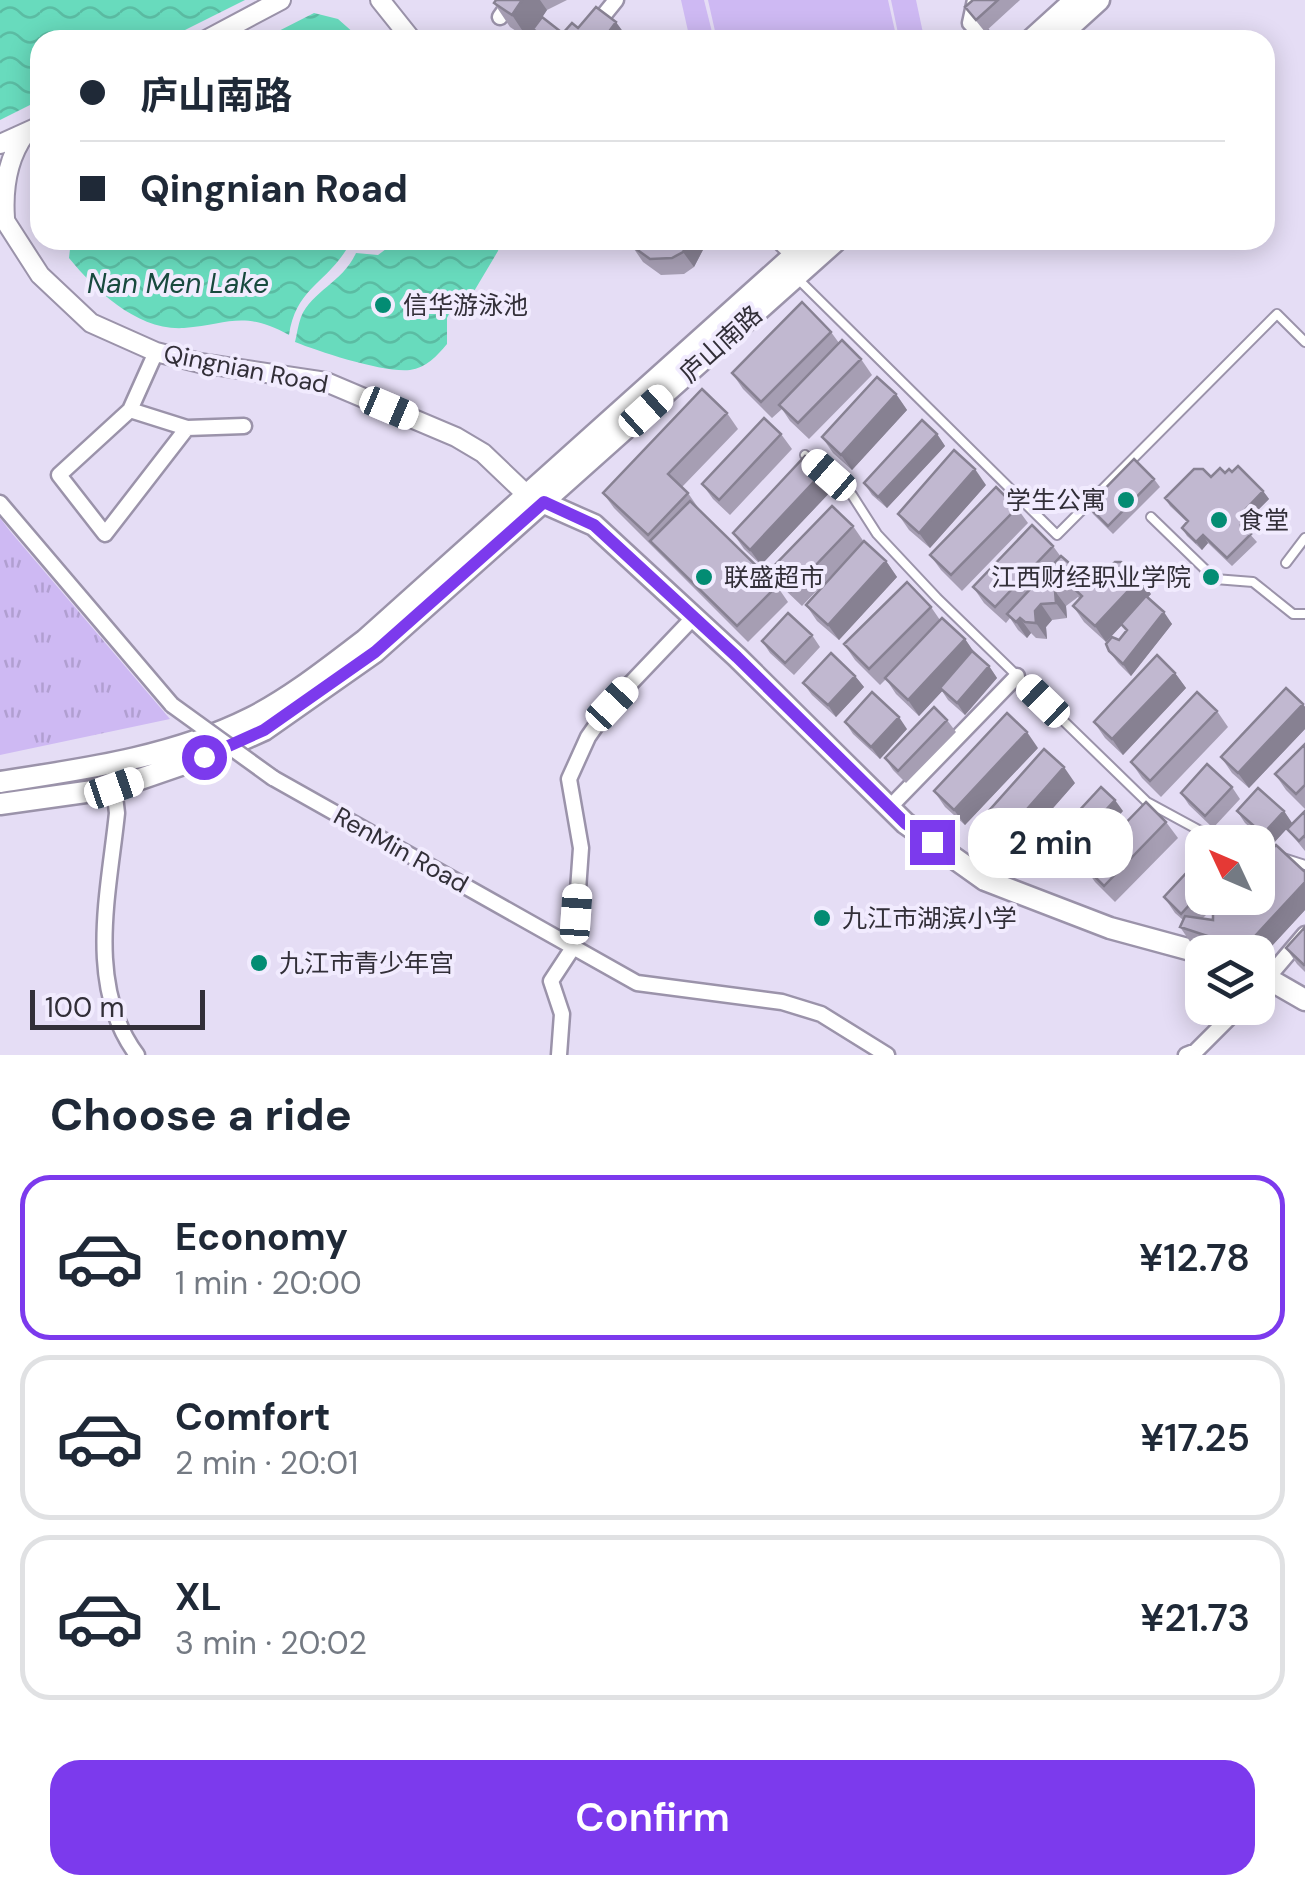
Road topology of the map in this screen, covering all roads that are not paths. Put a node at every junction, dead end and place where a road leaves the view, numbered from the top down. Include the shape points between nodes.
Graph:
1 (281, 0) edge
2 (380, 0) edge
3 (512, 0) edge
4 (616, 0) edge
5 (975, 0) edge
6 (1100, 0) edge
7 (1069, 2) edge
8 (500, 18) edge
9 (225, 30) edge
10 (404, 30) edge
11 (591, 30) edge
12 (976, 30) edge
13 (1041, 30) edge
14 (1067, 30) edge
15 (30, 131) edge
16 (30, 135) edge
17 (0, 144) edge
18 (2, 216) edge
19 (790, 250) edge
20 (826, 250) edge
21 (796, 277) junction
22 (1305, 342) edge
23 (156, 352) junction
24 (130, 410) junction
25 (244, 426) dead end
26 (188, 428) junction
27 (806, 455) edge
28 (535, 499) junction
29 (0, 503) edge
30 (1151, 517) dead end
31 (1305, 538) edge
32 (1286, 563) dead end
33 (1305, 614) edge
34 (692, 618) junction
35 (1017, 676) junction
36 (0, 782) edge
37 (114, 788) junction
38 (0, 804) edge
39 (889, 808) junction
40 (1189, 825) edge
41 (1275, 856) edge
42 (1305, 866) edge
43 (1305, 934) edge
44 (574, 946) junction
45 (1185, 948) edge
46 (1275, 965) edge
47 (1275, 986) edge
48 (1305, 1000) edge
49 (1222, 1025) edge
50 (137, 1055) edge
51 (560, 1055) edge
52 (887, 1055) edge
53 (1186, 1055) edge

1 - 9 street
2 - 10 street
3 - 8 street
4 - 11 street
5 - 12 street via 970,24
6 - 14 main road
7 - 13 main road
15 - 17 street
16 - 18 street via 8,170
18 - 23 street, Qingnian Road via 68,305
19 - 28 main road, 庐山南路
20 - 21 main road, 庐山南路
21 - 22 lane via 1056,535 1277,314
21 - 28 main road, 庐山南路
23 - 24 street
23 - 28 street, Qingnian Road via 326,382 456,436
24 - 26 street
24 - 26 street via 59,475 105,534
25 - 26 street
27 - 35 lane
28 - 34 main road, Qingnian Road via 594,525
28 - 36 main road, 庐山南路 via 365,640 252,718 122,762
28 - 37 main road, 庐山南路 via 375,652 317,696 264,730
29 - 44 street, RenMin Road, bridge via 172,706 273,778
30 - 33 lane via 1215,579 1253,582 1293,614
31 - 32 lane
34 - 39 main road, Qingnian Road
34 - 44 street via 612,704 570,779 581,848
35 - 39 street
35 - 40 lane via 1147,802
37 - 38 main road, 庐山南路
37 - 50 street via 104,968
39 - 45 main road, Qingnian Road via 985,880
41 - 42 lane
43 - 46 street
44 - 51 street via 551,981 562,1014
44 - 52 street, RenMin Road via 637,982 782,1002 821,1014
47 - 48 main road
49 - 53 street

